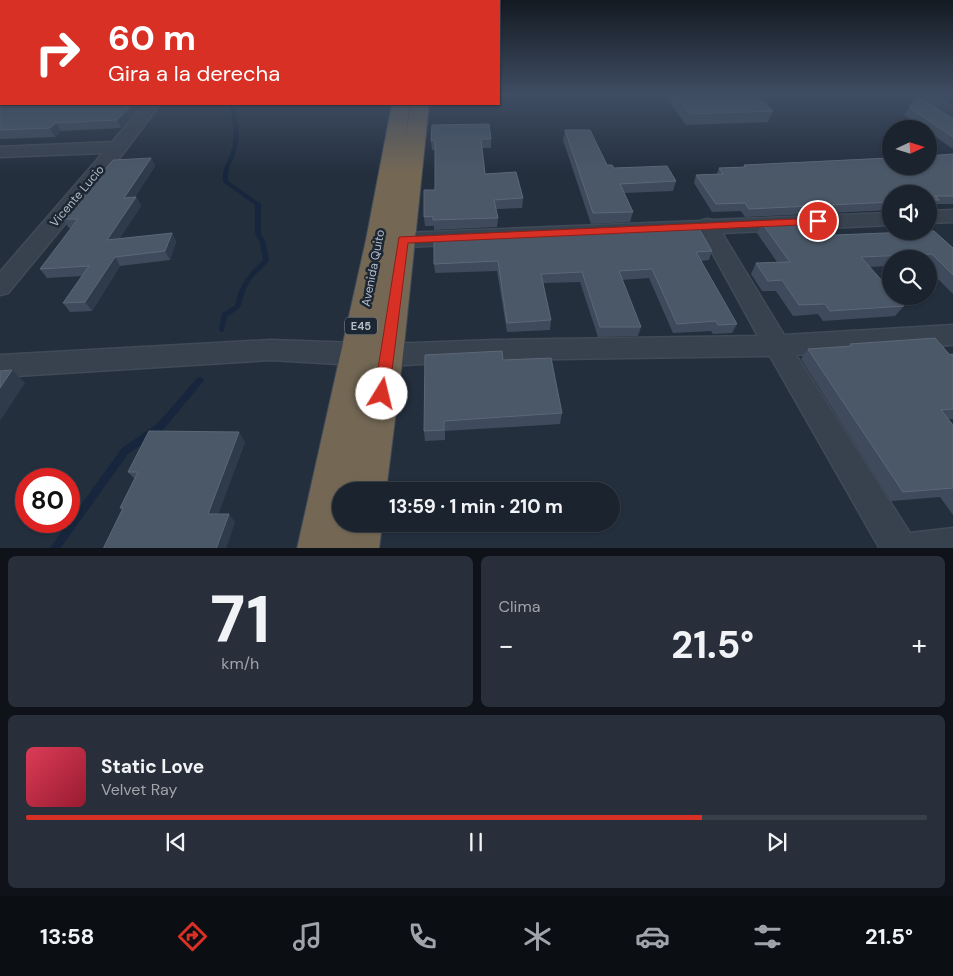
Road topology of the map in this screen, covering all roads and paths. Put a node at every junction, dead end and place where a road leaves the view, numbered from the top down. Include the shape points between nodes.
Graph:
1 (140, 121) edge
2 (398, 121) edge
3 (418, 121) edge
4 (119, 147) junction
5 (0, 152) edge
6 (953, 216) edge
7 (937, 217) edge
8 (882, 219) edge
9 (707, 225) junction
10 (403, 240) junction
11 (0, 287) edge
12 (953, 335) edge
13 (777, 346) junction
14 (356, 354) junction
15 (388, 355) junction
16 (0, 366) edge
17 (367, 482) edge
18 (360, 532) edge
19 (953, 545) edge
20 (318, 548) edge
21 (358, 548) edge
22 (900, 548) edge
23 (912, 548) edge

1 - 4 street, Vicente Lucio
2 - 14 highway, Avenida Quito / E45
3 - 10 highway, Avenida Quito / E45
4 - 5 street
4 - 11 street, Vicente Lucio
6 - 7 street
8 - 9 street
9 - 10 street
9 - 13 street
10 - 15 highway, Avenida Quito / E45
12 - 13 street
13 - 15 street via 495,350
13 - 22 street
14 - 16 street via 271,350
14 - 20 highway, Avenida Quito / E45
15 - 17 highway, Avenida Quito / E45
18 - 21 highway
19 - 23 street

